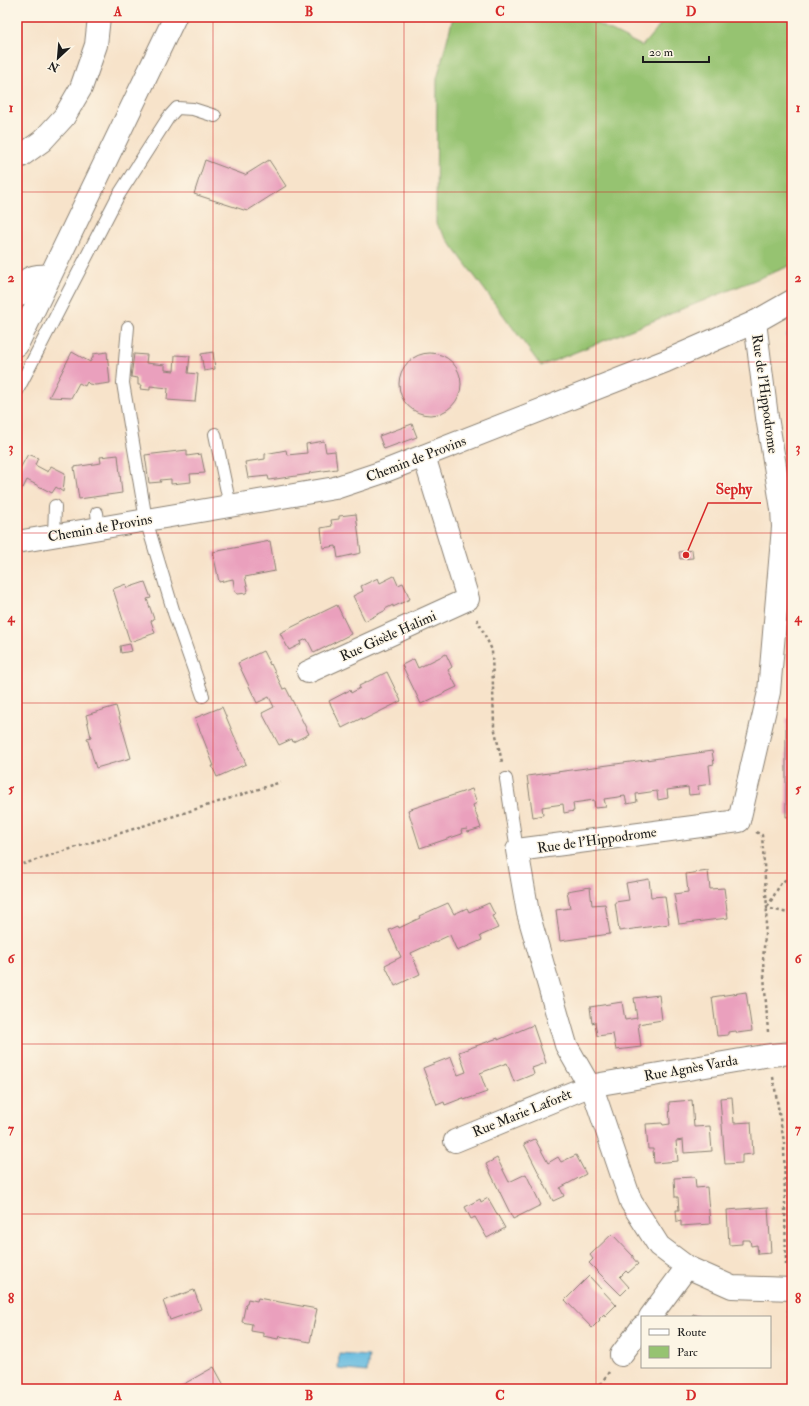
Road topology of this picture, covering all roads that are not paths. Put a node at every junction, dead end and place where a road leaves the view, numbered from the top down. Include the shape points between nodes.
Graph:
1 (100, 17) edge
2 (162, 17) edge
3 (175, 17) edge
4 (156, 56) junction
5 (215, 116) dead end
6 (17, 157) edge
7 (50, 276) junction
8 (17, 296) edge
9 (792, 301) edge
10 (755, 322) junction
11 (128, 327) dead end
12 (17, 345) edge
13 (17, 392) edge
14 (215, 434) dead end
15 (424, 456) junction
16 (55, 506) dead end
17 (230, 506) junction
18 (146, 520) junction
19 (54, 536) junction
20 (17, 542) edge
21 (308, 672) dead end
22 (203, 696) dead end
23 (506, 780) road end
24 (517, 850) junction
25 (792, 1053) edge
26 (589, 1086) junction
27 (455, 1141) dead end
28 (688, 1268) junction
29 (789, 1289) edge
30 (651, 1316) edge
31 (641, 1328) edge
32 (621, 1355) dead end

1 - 6 main road via 96,45 81,88 64,117 42,142
2 - 4 main road
3 - 4 main road
4 - 7 main road
5 - 13 lane via 194,109 178,108 168,118 118,196
7 - 8 main road via 31,276 24,282
7 - 12 main road
9 - 10 main road, Chemin de Provins
10 - 15 main road, Chemin de Provins via 666,361
10 - 24 main road, Rue de l'Hippodrome via 783,527 769,692 739,821
11 - 18 lane via 123,383
14 - 17 lane
15 - 17 main road, Chemin de Provins via 335,488
15 - 21 main road, Rue Gisèle Halimi via 468,599
16 - 19 lane
17 - 18 main road, Chemin de Provins
18 - 19 main road, Chemin de Provins via 98,520
18 - 22 lane via 174,614
19 - 20 main road, Chemin de Provins
23 - 24 lane
24 - 26 main road, Rue de l'Hippodrome via 528,913 566,1045
25 - 26 main road, Rue Agnès Varda
26 - 27 main road, Rue Marie Laforêt
26 - 28 main road, Rue de l'Hippodrome via 596,1096 631,1202 659,1246
28 - 29 main road, Rue de l'Hippodrome via 732,1287
28 - 30 main road
31 - 32 main road

